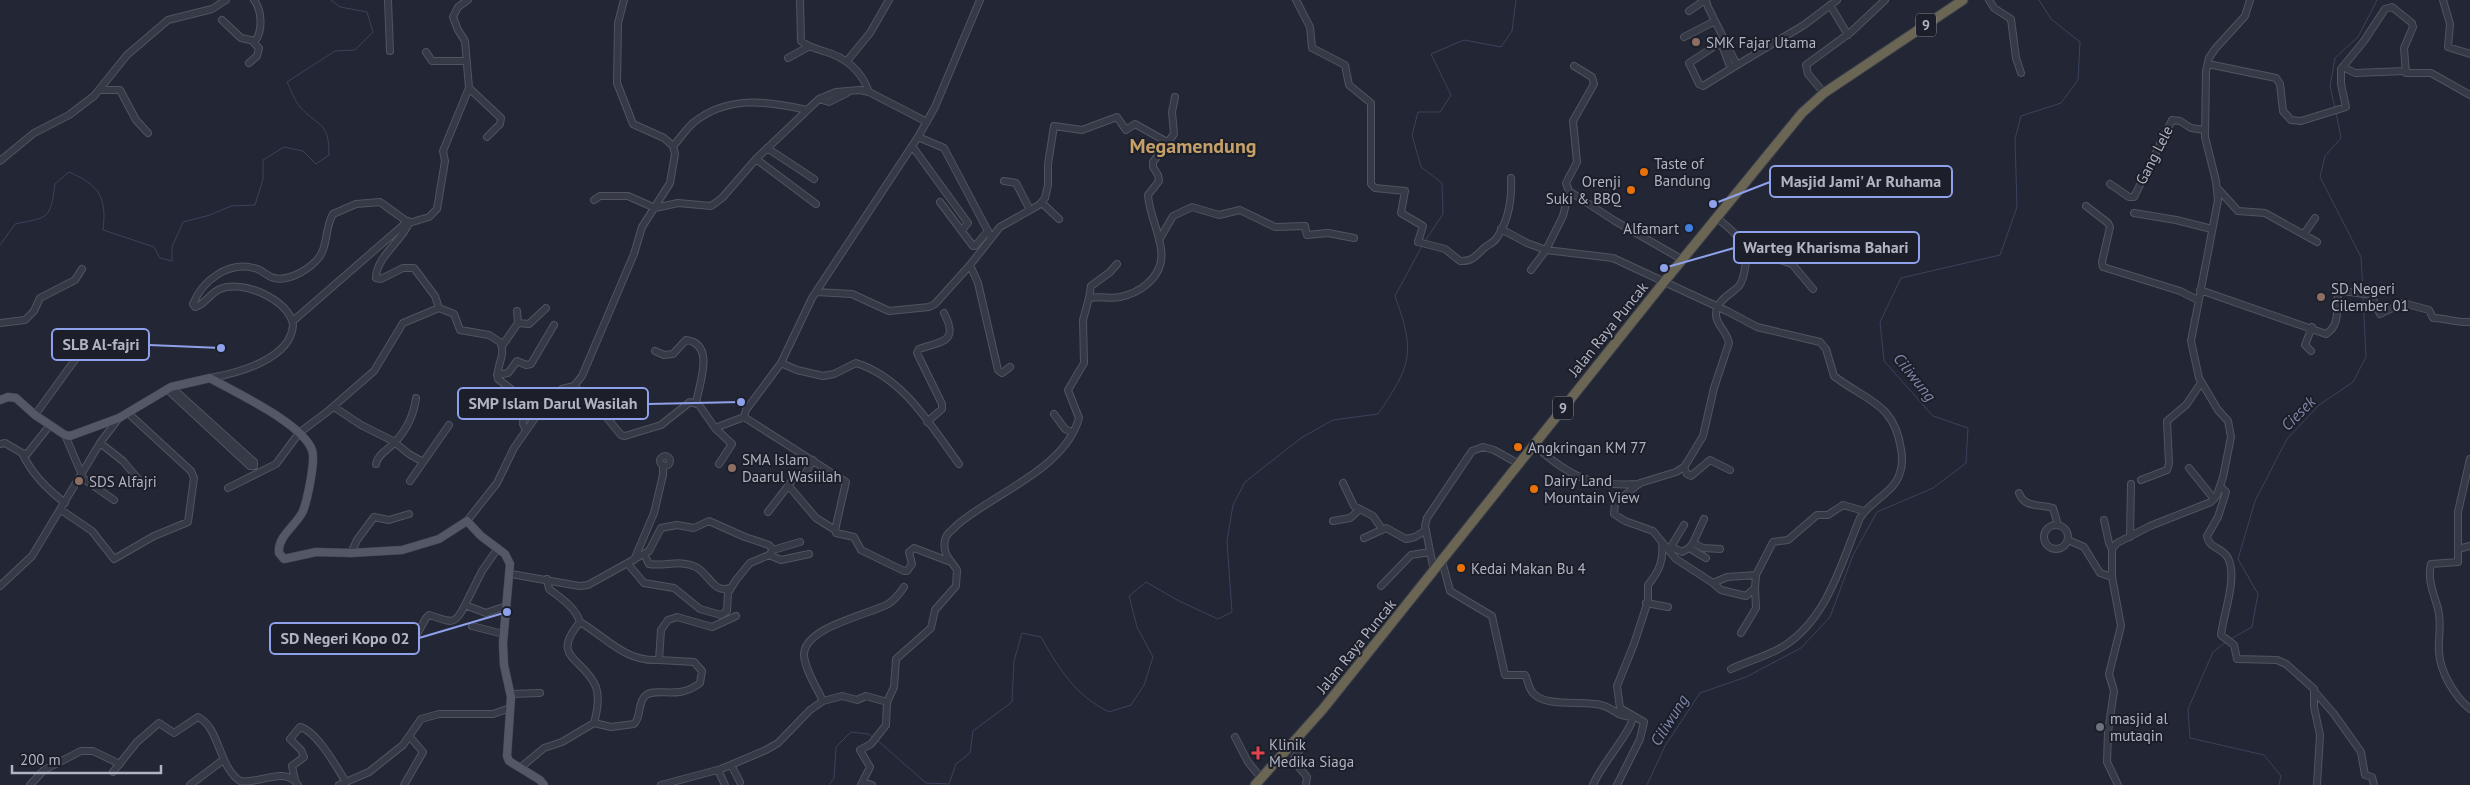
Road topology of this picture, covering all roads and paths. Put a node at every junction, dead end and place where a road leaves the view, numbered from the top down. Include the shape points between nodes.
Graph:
1 (226, 0) edge
2 (254, 0) edge
3 (388, 0) edge
4 (468, 0) edge
5 (624, 0) edge
6 (800, 0) edge
7 (889, 0) edge
8 (980, 0) edge
9 (1296, 0) edge
10 (1706, 0) edge
11 (1837, 0) edge
12 (1885, 0) edge
13 (1961, 0) edge
14 (1989, 0) edge
15 (2250, 0) edge
16 (2443, 0) edge
17 (1830, 5) junction
18 (1689, 11) dead end
19 (222, 20) dead end
20 (1715, 21) junction
21 (1848, 35) junction
22 (1684, 37) dead end
23 (253, 42) junction
24 (808, 47) junction
25 (390, 51) dead end
26 (426, 52) dead end
27 (2470, 54) edge
28 (788, 58) dead end
29 (467, 61) junction
30 (847, 61) junction
31 (249, 63) dead end
32 (2208, 64) junction
33 (1574, 66) dead end
34 (1734, 67) junction
35 (2343, 67) junction
36 (2406, 71) junction
37 (2021, 73) dead end
38 (469, 88) junction
39 (101, 90) junction
40 (869, 92) junction
41 (1824, 93) junction
42 (2470, 95) edge
43 (1175, 97) dead end
44 (807, 110) junction
45 (927, 122) junction
46 (2204, 130) junction
47 (148, 133) dead end
48 (487, 137) dead end
49 (918, 137) junction
50 (1169, 143) junction
51 (673, 146) junction
52 (912, 146) junction
53 (767, 148) junction
54 (756, 159) junction
55 (0, 161) edge
56 (1511, 178) dead end
57 (814, 179) dead end
58 (1004, 181) dead end
59 (2110, 184) dead end
60 (2218, 189) junction
61 (1568, 191) junction
62 (594, 200) dead end
63 (940, 202) dead end
64 (1042, 202) junction
65 (816, 204) dead end
66 (2086, 206) dead end
67 (654, 208) junction
68 (959, 210) junction
69 (1030, 210) junction
70 (2134, 213) dead end
71 (951, 217) junction
72 (1059, 218) dead end
73 (1717, 218) junction
74 (2315, 218) dead end
75 (408, 222) junction
76 (1501, 229) junction
77 (2212, 229) junction
78 (962, 230) junction
79 (989, 234) junction
80 (2304, 234) junction
81 (1354, 238) dead end
82 (1159, 240) junction
83 (2317, 242) dead end
84 (1745, 246) junction
85 (1546, 250) junction
86 (1683, 260) junction
87 (1117, 264) dead end
88 (970, 265) junction
89 (82, 270) dead end
90 (1531, 270) dead end
91 (1664, 282) junction
92 (1812, 289) dead end
93 (2200, 290) junction
94 (816, 292) junction
95 (1089, 298) junction
96 (2198, 300) junction
97 (1717, 307) junction
98 (439, 308) junction
99 (546, 308) dead end
100 (517, 311) dead end
101 (944, 313) dead end
102 (293, 321) junction
103 (2470, 322) edge
104 (0, 323) edge
105 (518, 323) junction
106 (554, 325) dead end
107 (2312, 327) junction
108 (502, 346) junction
109 (655, 351) dead end
110 (2311, 351) dead end
111 (77, 357) dead end
112 (781, 364) junction
113 (1010, 367) dead end
114 (497, 375) junction
115 (210, 378) junction
116 (2201, 383) junction
117 (574, 386) junction
118 (169, 388) junction
119 (416, 398) dead end
120 (0, 400) edge
121 (696, 403) junction
122 (334, 407) junction
123 (128, 413) junction
124 (1054, 414) dead end
125 (35, 415) junction
126 (744, 417) junction
127 (119, 418) junction
128 (927, 422) junction
129 (50, 425) junction
130 (449, 425) dead end
131 (715, 428) junction
132 (526, 430) junction
133 (1071, 432) junction
134 (218, 433) junction
135 (299, 433) junction
136 (65, 435) junction
137 (395, 442) junction
138 (100, 443) junction
139 (0, 444) edge
140 (1534, 445) junction
141 (22, 453) junction
142 (2470, 459) edge
143 (813, 460) junction
144 (422, 462) junction
145 (376, 464) dead end
146 (719, 464) dead end
147 (959, 464) dead end
148 (1519, 464) junction
149 (662, 465) dead end
150 (1684, 467) junction
151 (2188, 468) dead end
152 (1730, 470) dead end
153 (81, 476) junction
154 (139, 480) dead end
155 (2141, 480) dead end
156 (410, 481) dead end
157 (1344, 483) dead end
158 (1640, 484) junction
159 (2131, 484) dead end
160 (788, 485) junction
161 (2220, 486) junction
162 (228, 488) dead end
163 (2019, 493) dead end
164 (2214, 499) junction
165 (114, 500) dead end
166 (65, 503) junction
167 (61, 510) junction
168 (1359, 510) junction
169 (1864, 511) junction
170 (768, 512) dead end
171 (409, 514) dead end
172 (1704, 519) dead end
173 (2104, 520) dead end
174 (467, 521) junction
175 (1333, 521) dead end
176 (1684, 525) dead end
177 (2058, 525) junction
178 (1382, 529) junction
179 (836, 530) junction
180 (1426, 530) junction
181 (2130, 537) junction
182 (1364, 538) dead end
183 (2068, 540) junction
184 (1662, 541) junction
185 (800, 542) dead end
186 (1691, 545) junction
187 (2470, 546) edge
188 (498, 548) junction
189 (1670, 549) junction
190 (1720, 549) dead end
191 (2112, 549) junction
192 (2458, 549) junction
193 (1430, 552) junction
194 (351, 553) junction
195 (771, 553) junction
196 (644, 554) junction
197 (809, 554) dead end
198 (1706, 558) dead end
199 (948, 561) junction
200 (631, 562) junction
201 (1442, 562) junction
202 (1434, 571) junction
203 (511, 574) junction
204 (1756, 575) junction
205 (2112, 577) junction
206 (547, 579) junction
207 (1713, 583) junction
208 (0, 586) edge
209 (1382, 586) dead end
210 (904, 587) dead end
211 (730, 588) junction
212 (1755, 588) junction
213 (1646, 603) junction
214 (465, 605) junction
215 (506, 606) junction
216 (1668, 608) dead end
217 (736, 616) dead end
218 (580, 622) junction
219 (472, 626) dead end
220 (417, 634) dead end
221 (503, 634) junction
222 (1741, 634) dead end
223 (659, 660) junction
224 (1731, 669) dead end
225 (2315, 692) junction
226 (540, 693) dead end
227 (511, 694) junction
228 (823, 701) junction
229 (887, 702) junction
230 (510, 708) junction
231 (2470, 709) edge
232 (1633, 717) junction
233 (594, 722) junction
234 (410, 737) junction
235 (1235, 737) dead end
236 (1296, 741) junction
237 (223, 760) junction
238 (120, 764) junction
239 (731, 765) junction
240 (520, 768) junction
241 (718, 770) junction
242 (113, 772) dead end
243 (296, 782) edge
244 (346, 782) junction
245 (740, 782) dead end
246 (1258, 782) edge
247 (862, 784) edge
248 (2316, 784) edge
249 (30, 785) edge
250 (190, 785) edge
251 (339, 785) edge
252 (404, 785) edge
253 (544, 785) edge
254 (662, 785) edge
255 (725, 785) edge
256 (872, 785) edge
257 (1306, 785) edge
258 (1593, 785) edge
259 (1616, 785) edge
260 (2118, 785) edge
261 (2374, 785) edge

1 - 39 street via 212,9 179,15 160,26 127,55
2 - 23 street via 259,8 260,23 259,35
3 - 25 street
4 - 29 street via 458,8 454,17 465,42
5 - 51 street via 618,24 618,85 633,124 664,138
6 - 24 street via 800,38
7 - 30 street via 870,33
8 - 45 street
9 - 76 street via 1310,27 1312,48 1345,65 1350,86 1371,103 1371,184 1374,188 1405,191 1401,213 1423,226 1418,242 1466,261 1495,241
10 - 18 street
10 - 20 street
11 - 17 street
12 - 21 street
13 - 41 highway, Jalan Raya Puncak / 9
14 - 37 street via 1994,8 2011,19
15 - 32 street via 2242,20 2222,40
16 - 27 street via 2450,24 2448,46
17 - 21 street
17 - 34 street
19 - 23 street via 241,38
20 - 22 street
20 - 34 street
21 - 41 street via 1806,66 1808,74
23 - 31 street via 259,52
24 - 28 street
24 - 30 street via 835,54
26 - 29 street via 432,61
29 - 38 street
30 - 40 street via 862,76
32 - 35 street via 2276,78 2280,84 2283,111 2291,120 2301,121 2346,107 2340,72
32 - 46 street
33 - 61 street via 1589,74 1594,84 1573,121 1577,162 1566,182
34 - 34 street via 1703,86 1698,84 1689,63 1718,44
35 - 36 street via 2355,73
35 - 36 street via 2385,9 2392,7 2413,27 2404,48
36 - 42 street via 2411,75 2431,73
38 - 48 street via 501,118 500,124
38 - 75 street via 442,150 445,161 437,209 429,217
39 - 47 street via 120,90 136,120
39 - 55 street via 69,115 34,133
40 - 44 street via 833,92 819,98
40 - 45 street
41 - 73 highway, Jalan Raya Puncak / 9 via 1806,108
43 - 50 street via 1172,112 1174,132
44 - 51 street via 754,102 727,105 693,123
44 - 53 street
45 - 49 street
46 - 59 street, Gang Lele via 2172,120 2134,197
46 - 60 street
49 - 52 street
49 - 79 street via 944,148
50 - 64 street via 1135,124 1126,130 1117,118 1082,130 1054,126 1048,190
50 - 82 street via 1154,162 1159,182 1148,195
51 - 67 street via 675,154 670,183
52 - 68 street
52 - 94 street
53 - 54 street
53 - 57 street
54 - 65 street
54 - 67 street via 713,205 704,207 678,203
56 - 76 street via 1511,199
58 - 69 street via 1016,183
60 - 77 street
60 - 80 street via 2238,211 2265,213
61 - 85 street via 1565,212
61 - 86 street
62 - 67 street via 600,196 628,196
63 - 71 street
64 - 69 street
64 - 72 street
66 - 96 street via 2110,227 2103,267 2180,291
67 - 117 street via 642,227 589,362
68 - 71 street
68 - 78 street via 969,224
69 - 79 street
70 - 77 street
71 - 78 street
73 - 84 street
73 - 86 highway, Jalan Raya Puncak / 9
74 - 80 street
75 - 98 street via 404,233 379,264 376,277 381,279 403,268 414,268 435,296
75 - 102 street
75 - 102 street via 380,202 348,207 333,214 320,256 303,271 277,278 252,267 225,270 211,279 193,304 198,307 223,287 242,288 269,296 284,307
76 - 85 street
77 - 93 street
78 - 79 street via 974,246
79 - 88 street
80 - 83 street
81 - 82 street via 1328,233 1308,235 1305,226 1274,227 1240,210 1220,215 1192,207 1173,216
82 - 95 street via 1162,266 1150,282 1122,297
84 - 92 street via 1788,261
84 - 97 street via 1746,266 1742,282
85 - 90 street
85 - 91 street via 1610,257
86 - 91 highway, Jalan Raya Puncak / 9
87 - 95 street via 1091,286
88 - 94 street via 946,294 929,307 886,311 852,294
88 - 113 street via 978,283 998,370 1002,373
89 - 104 street via 75,280 40,298 29,317
91 - 97 street
91 - 140 highway, Jalan Raya Puncak / 9
93 - 96 street
93 - 107 street
94 - 112 street
95 - 133 street via 1083,320 1084,363 1068,390 1079,414
96 - 116 street via 2190,344
97 - 150 street via 1716,318 1728,339 1728,346 1703,436
97 - 169 street via 1764,330 1820,342 1826,349 1834,376 1888,414 1901,446 1901,469 1895,484
98 - 108 street via 454,314 461,331 492,336
98 - 122 street via 403,323 379,365
99 - 105 street via 534,322 527,325
100 - 105 street
101 - 128 street via 950,336 947,340 919,349 917,353 942,404 942,410
102 - 115 street via 290,340 281,350 241,371
103 - 107 street via 2433,318 2430,310 2405,303 2380,314 2371,294 2338,292 2337,317 2328,333
105 - 108 street
106 - 114 street via 531,364 517,360 508,373
107 - 110 street via 2305,345
108 - 114 street via 503,355
109 - 121 street via 673,354 686,340 694,342 702,350 704,358
111 - 125 street
112 - 126 street
112 - 128 street via 820,376 858,364 904,393
114 - 132 street via 501,382 525,400 523,424
115 - 118 main road
115 - 135 main road via 279,417
116 - 155 street via 2186,405 2168,420 2168,470
116 - 161 street via 2228,420 2231,430
117 - 121 street via 625,436 661,425 687,403
117 - 132 street via 549,399
118 - 123 main road
118 - 134 street
119 - 137 street via 405,428
120 - 125 main road via 16,398
121 - 131 street
122 - 135 street
122 - 137 street
123 - 127 main road
123 - 167 street via 191,471 194,478 188,522 154,536 114,559 92,531
124 - 133 street
125 - 129 main road
126 - 131 street
126 - 143 street
127 - 136 main road via 75,435
127 - 138 street
128 - 147 street
129 - 136 main road
129 - 141 street via 28,453
130 - 144 street
131 - 146 street via 732,444
132 - 174 street via 497,483
133 - 199 street via 1062,450 1038,470 969,514 947,534
134 - 134 street via 254,462 254,466 250,466
135 - 162 street via 276,464
135 - 194 main road via 311,447 313,459 304,507 281,542 279,554 286,559 316,552
136 - 153 street
137 - 144 street
137 - 145 street via 378,457
138 - 153 street
138 - 154 street via 123,461
139 - 141 street via 5,442
140 - 148 highway, Jalan Raya Puncak / 9
140 - 158 street via 1583,478 1610,486
141 - 166 street via 30,470
142 - 192 street via 2458,512
143 - 160 street via 803,476 794,478
143 - 179 street via 847,483
144 - 156 street
148 - 180 street via 1494,450 1472,451 1427,518
148 - 201 highway, Jalan Raya Puncak / 9
149 - 200 street via 663,475 654,513
150 - 152 street via 1691,476 1710,460
150 - 158 street
151 - 164 street
153 - 165 street
153 - 166 street
157 - 168 street
158 - 184 street via 1615,503 1613,512 1618,518 1653,531
159 - 181 street
160 - 170 street
160 - 179 street via 816,518
161 - 164 street
161 - 225 street via 2226,492 2218,517 2207,536 2210,545 2223,552 2229,561 2230,589 2221,635 2232,643 2237,659 2279,660
163 - 177 street via 2024,502 2053,508
164 - 181 street
166 - 167 street
167 - 208 street via 30,559
168 - 175 street via 1350,518
168 - 178 street via 1373,516
169 - 204 street via 1842,505 1827,516 1812,518 1788,540 1774,542
169 - 224 street via 1836,579 1802,632 1777,650
171 - 194 street via 389,520 374,517 356,540
172 - 186 street
173 - 191 street
174 - 188 main road via 480,536
174 - 194 main road via 439,539 413,548
176 - 189 street
177 - 183 street via 2067,530
177 - 183 street via 2045,532 2047,546 2061,549
178 - 180 street via 1387,528 1408,539
178 - 182 street
179 - 199 street via 836,533 854,537 861,550 904,571 912,564 909,552 912,548
180 - 193 street
181 - 191 street
183 - 205 street via 2084,547 2100,573
184 - 189 street
184 - 213 street via 1662,562 1648,585
185 - 195 street
186 - 189 street via 1682,552
186 - 190 street
186 - 198 street
187 - 192 street
188 - 203 main road via 507,556
188 - 214 street
189 - 207 street via 1676,559
191 - 205 street
192 - 231 street via 2458,562 2431,564 2429,575 2439,610 2439,652 2444,670 2462,703
193 - 202 street
193 - 209 street via 1411,555
195 - 196 street via 770,546 710,521 694,528 677,525 661,528 650,550
195 - 197 street via 781,560
195 - 211 street via 750,563
196 - 200 street
196 - 211 street via 649,564 672,562 692,566 706,574 718,589
199 - 229 street via 957,570 956,586 935,610 928,631 897,657 894,687
200 - 206 street via 584,586
200 - 211 street via 644,583 674,588 695,606 712,614 726,613
201 - 202 highway, Jalan Raya Puncak / 9
201 - 232 street via 1448,589 1492,616 1505,675 1525,675 1533,693 1540,698 1603,705 1619,716
202 - 236 highway, Jalan Raya Puncak / 9
203 - 206 street
203 - 215 main road
204 - 207 street via 1727,577
204 - 212 street
205 - 260 street via 2121,626 2109,674 2114,691 2107,762
206 - 218 street via 549,589 576,612
207 - 212 street via 1721,590 1743,596 1751,594
210 - 228 street via 888,604 809,639 805,660
212 - 222 street via 1756,608
213 - 216 street
213 - 232 street via 1617,686 1620,708
214 - 215 street via 488,613
214 - 220 street via 455,621 427,616
215 - 221 main road
217 - 223 street via 712,627 677,617 669,619 661,630
218 - 223 street via 631,657
218 - 233 street via 567,647 570,656 597,690
219 - 221 street
221 - 227 main road via 504,665
223 - 233 street via 694,662 701,670 701,681 684,692 653,692 645,696 641,701 640,716 634,724 610,726
225 - 248 street via 2314,708 2320,730
225 - 261 street via 2361,752 2365,775 2372,777
226 - 227 street
227 - 230 main road
228 - 229 street via 842,696 857,700 868,696
228 - 239 street via 776,745
229 - 247 street via 886,725 871,744 860,750 870,767
230 - 234 street via 493,714 427,717 421,719
230 - 240 main road via 507,756
232 - 258 street via 1627,733 1601,767
232 - 259 street via 1643,720 1644,724 1640,739
233 - 240 street via 562,742 544,748
234 - 244 street via 369,772
234 - 252 street via 423,752
235 - 246 street
236 - 246 highway, Jalan Raya Puncak / 9
236 - 257 street via 1302,748 1293,760 1307,776
237 - 238 street via 212,735 198,717 174,733 159,723 137,742
237 - 243 street via 233,775 246,784 286,777
237 - 250 street
238 - 242 street
238 - 249 street via 93,751 81,751 44,770
239 - 241 street
239 - 245 street
240 - 253 main road
241 - 254 street
241 - 255 street
243 - 244 street via 292,766 304,757 290,739 300,727 307,730 326,751
244 - 251 street
247 - 256 street

